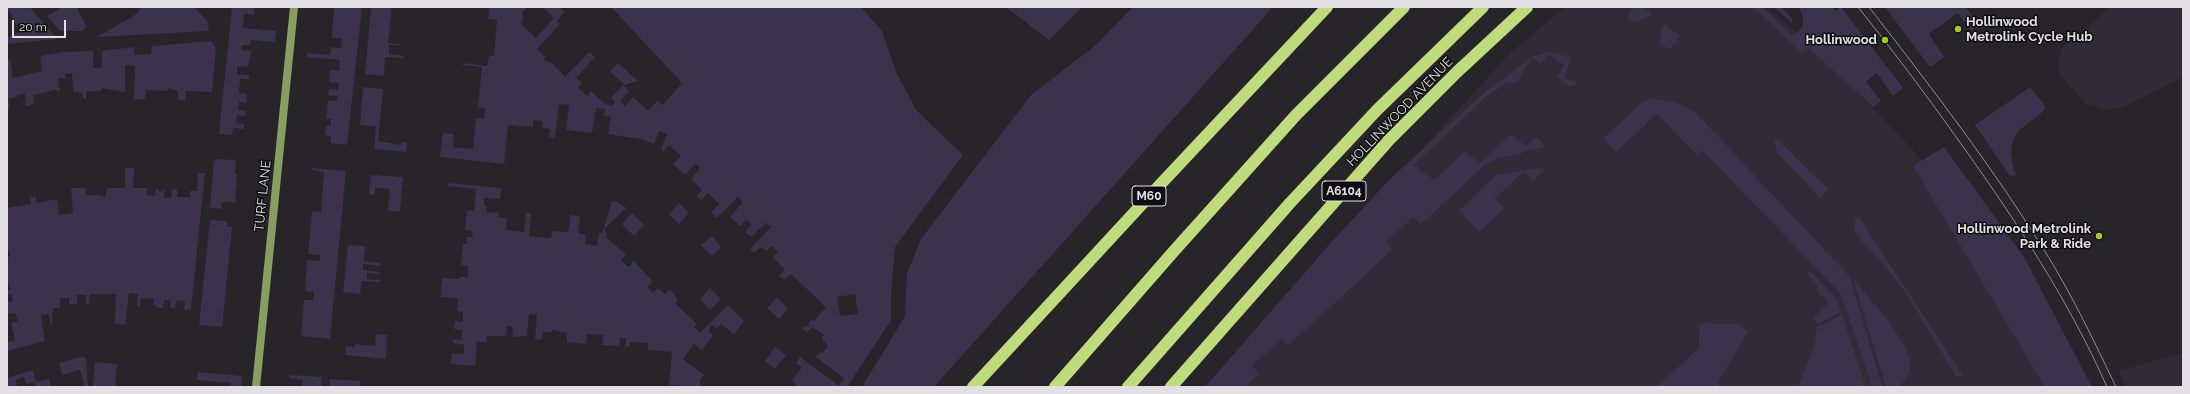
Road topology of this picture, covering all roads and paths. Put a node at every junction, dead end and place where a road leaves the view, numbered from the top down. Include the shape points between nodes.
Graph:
1 (294, 7) edge
2 (1404, 7) edge
3 (1483, 7) edge
4 (1527, 7) edge
5 (1325, 8) edge
6 (256, 387) edge
7 (973, 387) edge
8 (1055, 387) edge
9 (1128, 387) edge
10 (1171, 387) edge

1 - 6 street, TURF LANE
2 - 8 highway via 1296,115
3 - 9 highway, HOLLINWOOD AVENUE / A6104 via 1377,110 1290,203
4 - 10 highway, HOLLINWOOD AVENUE / A6104 via 1389,140
5 - 7 highway, M60

